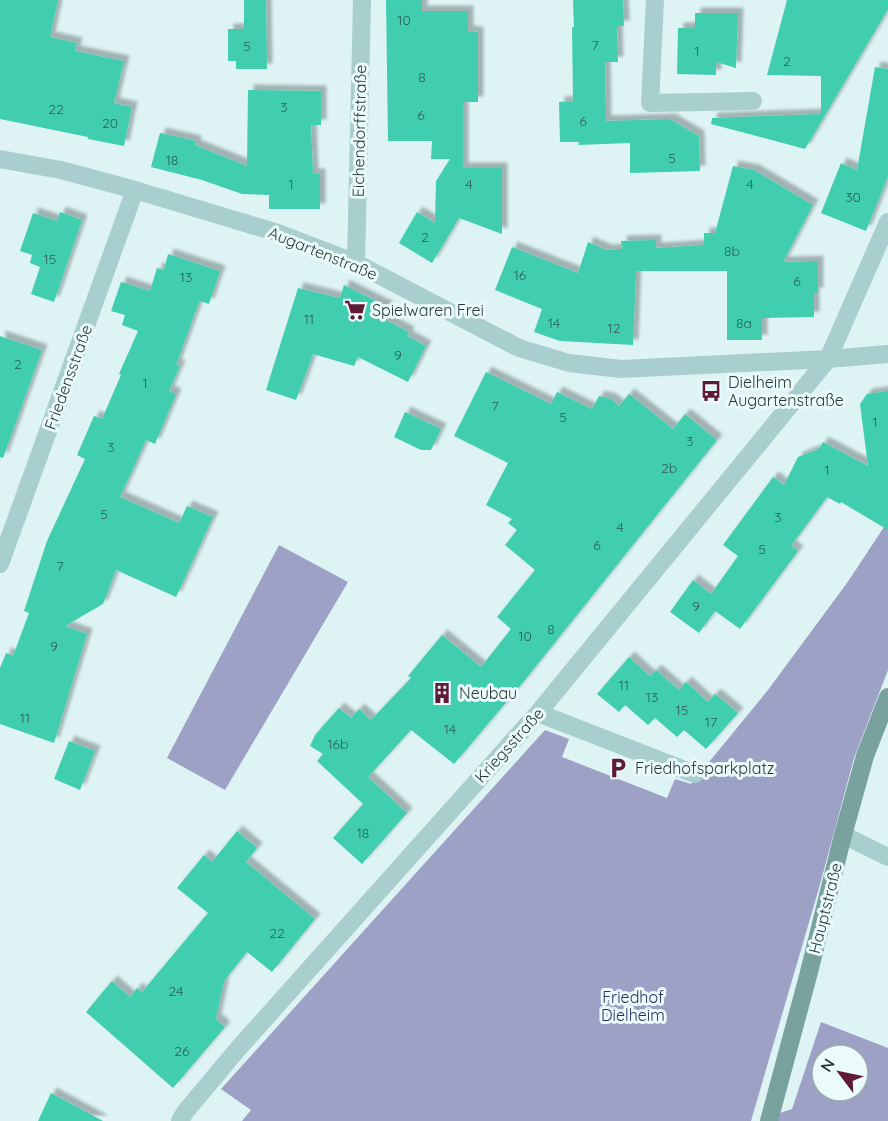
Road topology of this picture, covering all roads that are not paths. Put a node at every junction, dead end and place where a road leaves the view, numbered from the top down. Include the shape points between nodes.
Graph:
1 (362, 0) edge
2 (655, 0) edge
3 (753, 101) dead end
4 (0, 159) edge
5 (135, 190) junction
6 (888, 222) edge
7 (356, 263) junction
8 (888, 354) edge
9 (828, 359) junction
10 (0, 564) edge
11 (888, 697) edge
12 (538, 713) junction
13 (695, 774) dead end
14 (843, 835) junction
15 (888, 857) edge
16 (180, 1121) edge
17 (769, 1121) edge

1 - 7 street, Eichendorffstraße
2 - 3 street via 650,104
4 - 5 street, Augartenstraße
5 - 7 street, Augartenstraße via 274,232
5 - 10 street, Friedensstraße
6 - 9 street, Kriegsstraße
7 - 9 street, Augartenstraße via 519,348 569,363 621,369
8 - 9 street, Augartenstraße
9 - 12 street, Kriegsstraße
11 - 14 street, Hauptstraße via 865,756
12 - 13 street
12 - 16 street, Kriegsstraße via 237,1050
14 - 15 street
14 - 17 street, Hauptstraße

